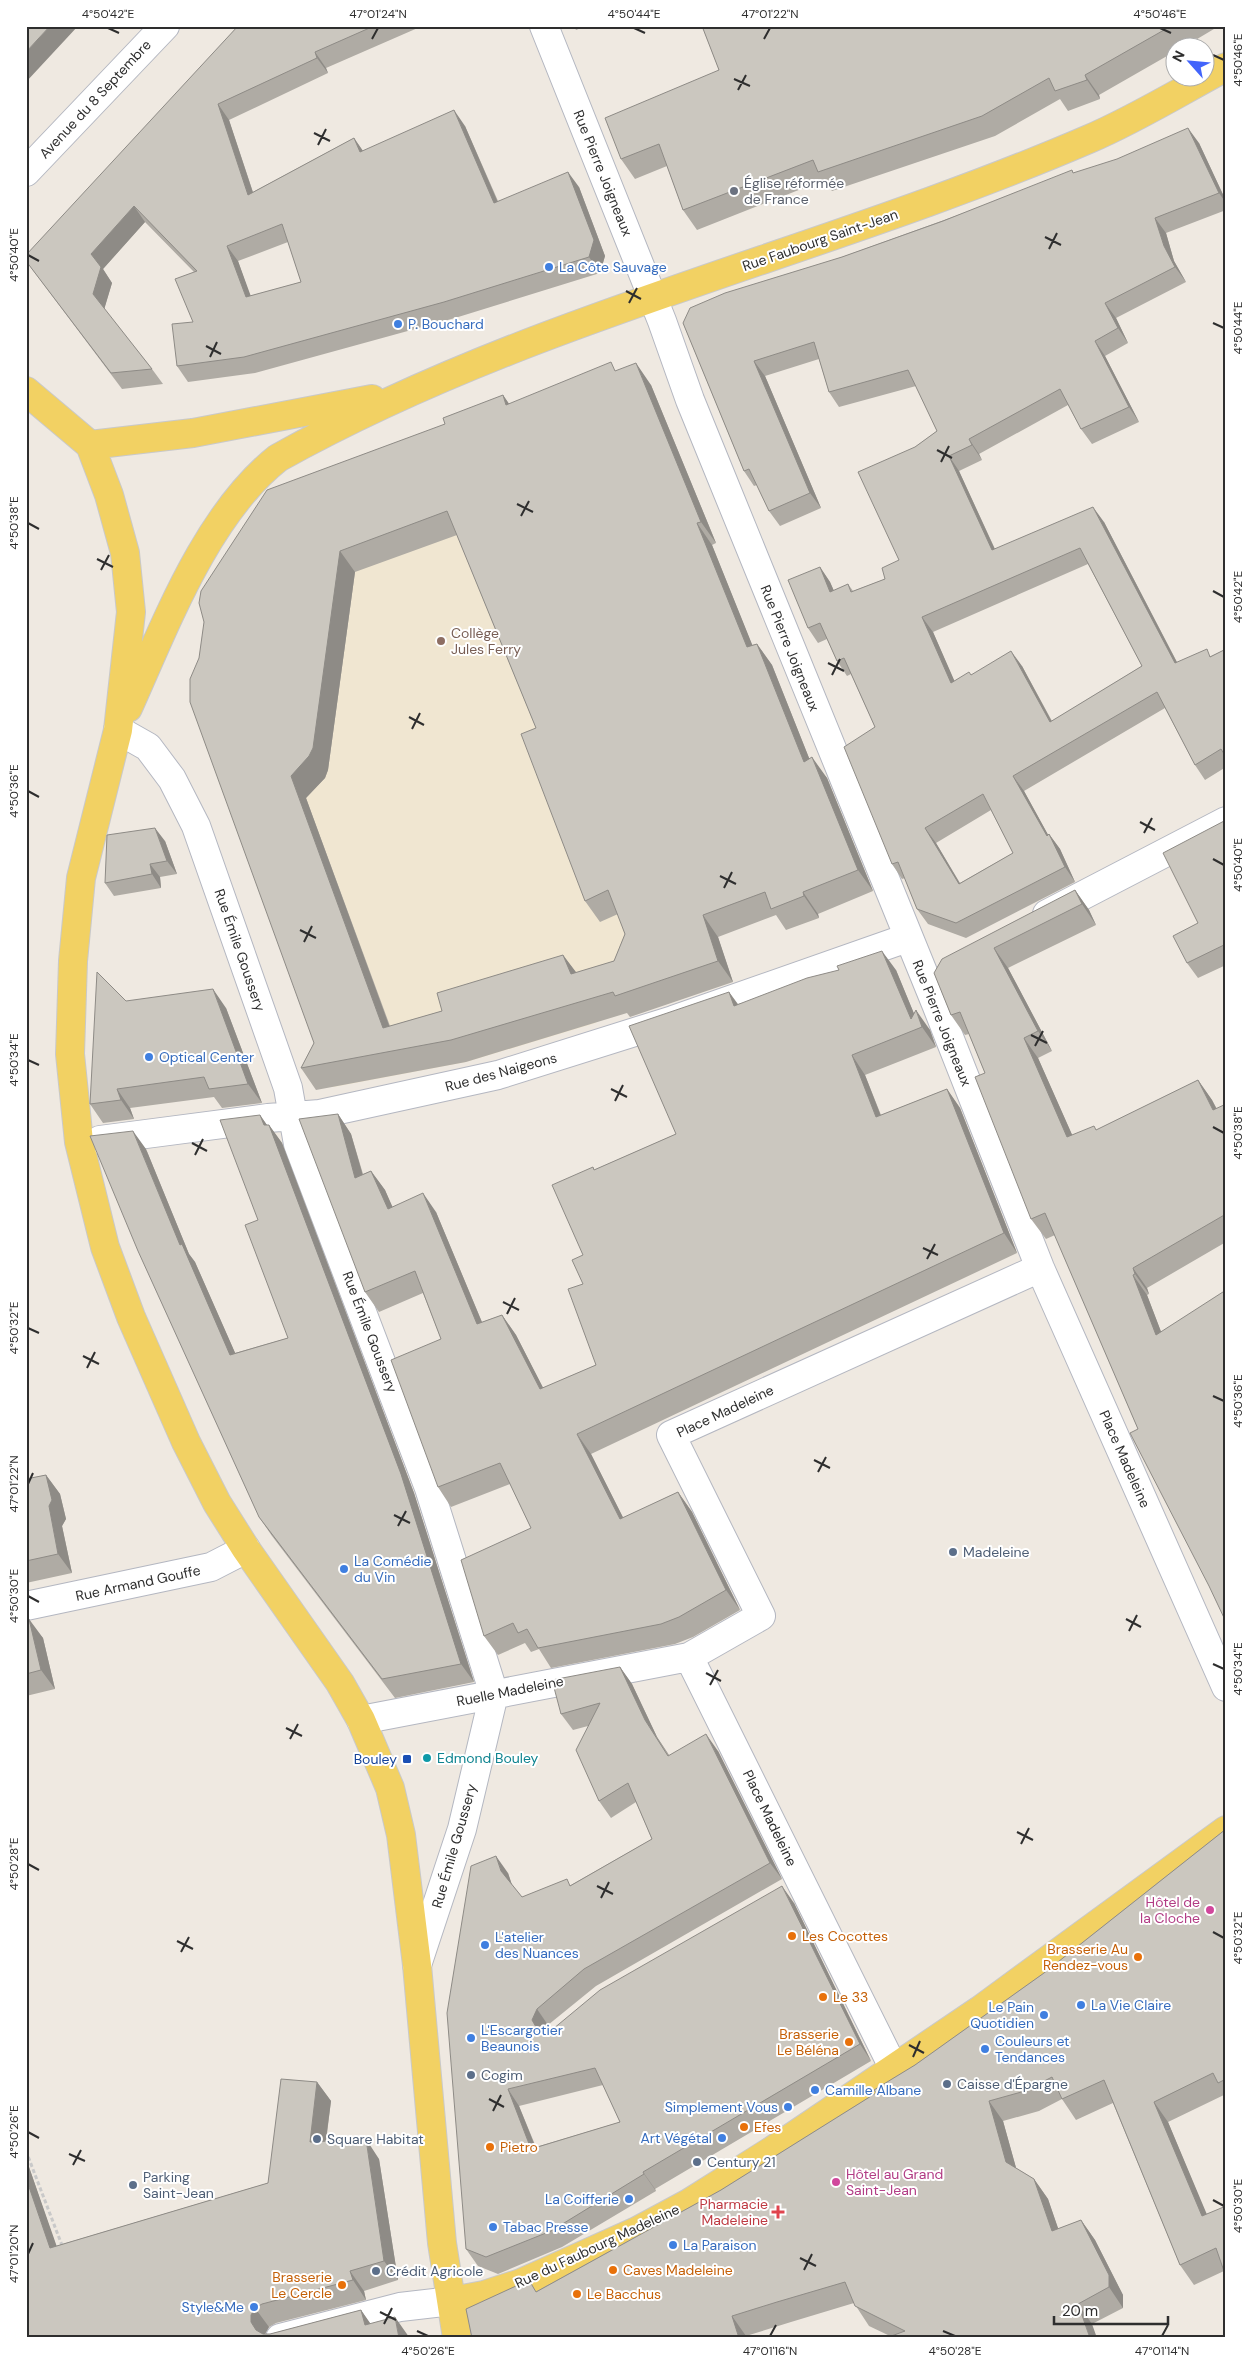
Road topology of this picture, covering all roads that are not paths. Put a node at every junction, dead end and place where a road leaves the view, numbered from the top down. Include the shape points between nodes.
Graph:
1 (165, 26) edge
2 (544, 26) edge
3 (1226, 67) edge
4 (26, 172) edge
5 (652, 298) junction
6 (26, 391) edge
7 (406, 392) junction
8 (90, 445) junction
9 (118, 730) junction
10 (1226, 820) edge
11 (1026, 925) edge
12 (907, 938) junction
13 (948, 965) edge
14 (923, 974) junction
15 (292, 1116) junction
16 (79, 1142) junction
17 (1040, 1268) junction
18 (246, 1549) junction
19 (26, 1606) edge
20 (689, 1657) junction
21 (1226, 1687) edge
22 (494, 1694) junction
23 (360, 1720) junction
24 (1226, 1830) edge
25 (417, 1965) junction
26 (894, 2069) junction
27 (452, 2301) junction
28 (280, 2338) edge
29 (457, 2338) edge

1 - 4 street, Avenue du 8 Septembre
2 - 5 street, Rue Pierre Joigneaux
3 - 5 main road, Rue Faubourg Saint-Jean via 1092,138 1014,170
5 - 7 main road, Rue Faubourg Saint-Jean
5 - 12 street, Rue Pierre Joigneaux
6 - 8 main road
7 - 8 main road via 192,433
7 - 9 main road via 278,458 262,470 191,570
8 - 9 main road via 109,495 125,553 132,612
9 - 15 street, Rue Émile Goussery via 148,747 172,779 196,826 288,1088
9 - 16 main road via 81,878 73,961 70,1054
10 - 11 street
12 - 14 street, Rue Pierre Joigneaux
12 - 15 street, Rue des Naigeons via 673,1020 498,1075 320,1114
13 - 14 street
14 - 17 street, Rue Pierre Joigneaux
15 - 16 street, Rue des Naigeons
15 - 22 street, Rue Émile Goussery via 298,1144 429,1488
16 - 18 main road via 105,1247 130,1317 186,1442 217,1503
17 - 20 street, Place Madeleine via 671,1435 761,1616
17 - 21 street, Place Madeleine
18 - 19 street, Rue Armand Gouffe via 211,1567
18 - 23 main road via 340,1683
20 - 22 street, Ruelle Madeleine
20 - 26 street, Place Madeleine
22 - 23 street, Ruelle Madeleine
22 - 25 street, Rue Émile Goussery via 462,1829
23 - 25 main road via 390,1788 397,1816
24 - 26 main road, Rue du Faubourg Madeleine
25 - 27 main road via 442,2243
26 - 27 main road, Rue du Faubourg Madeleine via 689,2203 637,2231 521,2283
27 - 28 street via 400,2307
27 - 29 main road

